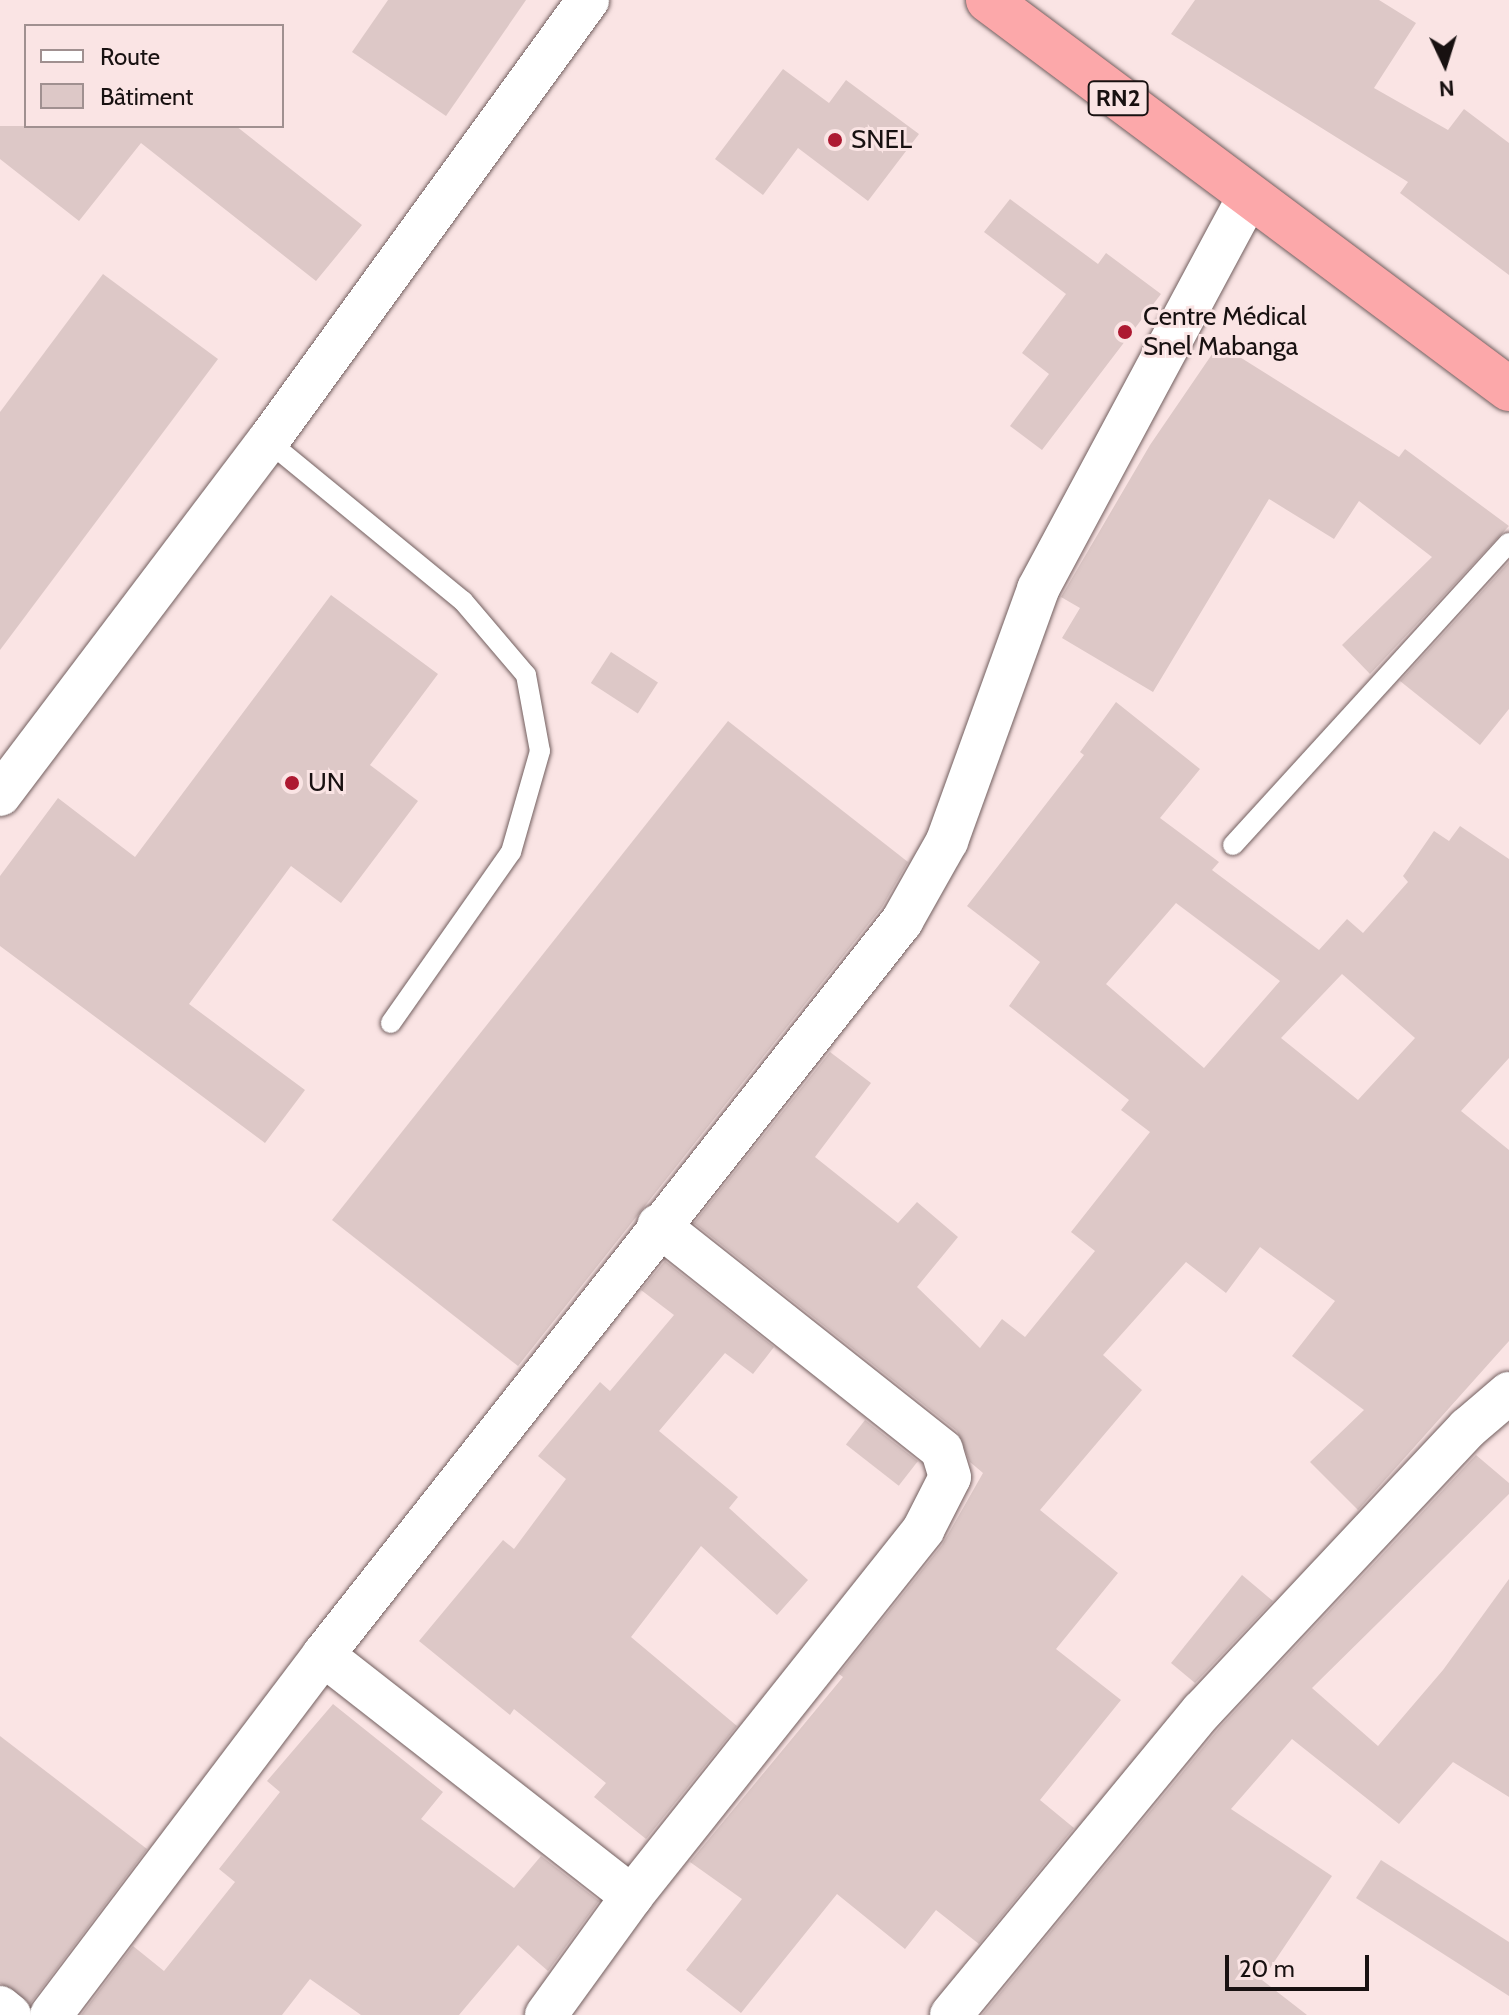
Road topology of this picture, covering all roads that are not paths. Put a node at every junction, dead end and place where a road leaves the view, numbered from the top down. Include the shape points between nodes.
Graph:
1 (588, 0) edge
2 (988, 0) edge
3 (1249, 195) junction
4 (1509, 389) edge
5 (268, 441) junction
6 (1509, 543) edge
7 (0, 795) edge
8 (1233, 845) dead end
9 (391, 1023) dead end
10 (658, 1225) junction
11 (1509, 1393) edge
12 (323, 1655) junction
13 (632, 1896) junction
14 (0, 2007) edge
15 (10, 2015) edge
16 (51, 2015) edge
17 (546, 2015) edge
18 (951, 2015) edge

1 - 5 street
2 - 3 highway, RN2
3 - 4 highway, RN2
3 - 10 street via 1038,589 947,841 902,921
5 - 7 street
5 - 9 lane via 463,601 526,675 540,751 511,852
6 - 8 lane
10 - 12 street
10 - 13 street via 942,1450 950,1477 923,1530
11 - 18 street via 1468,1428 1202,1711
12 - 13 street
12 - 16 street
13 - 17 street
14 - 15 street

